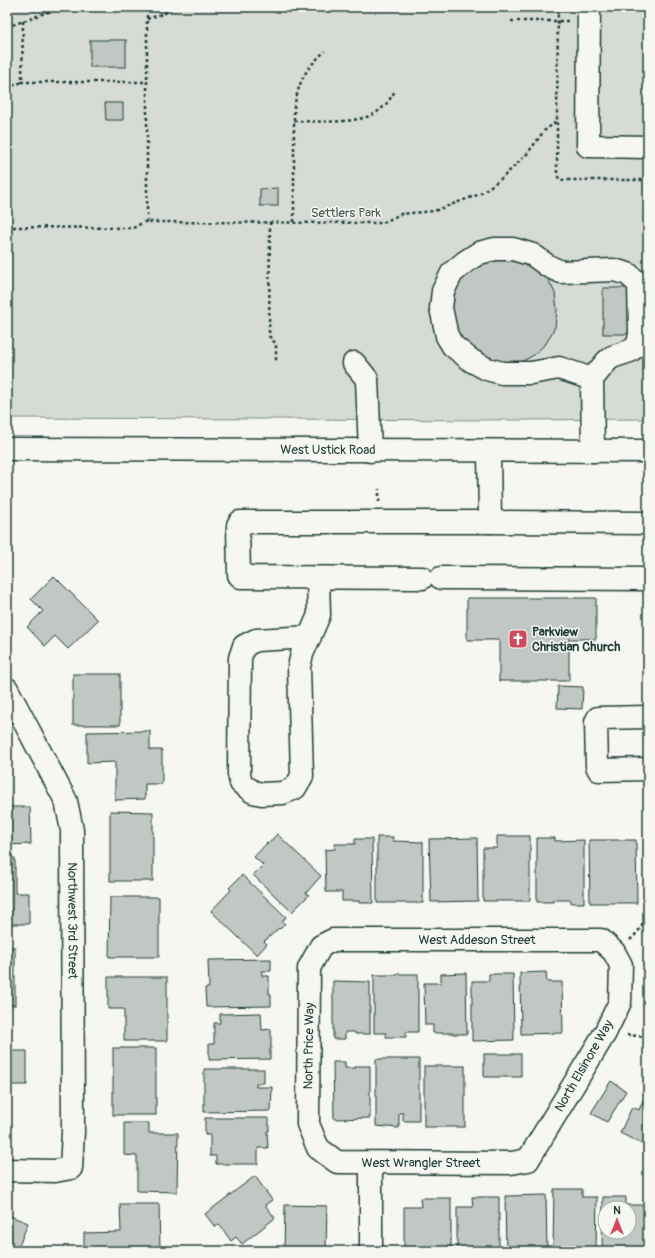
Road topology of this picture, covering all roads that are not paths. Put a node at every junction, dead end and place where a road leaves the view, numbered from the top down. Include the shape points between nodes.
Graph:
1 (589, 14) edge
2 (648, 148) edge
3 (354, 363) dead end
4 (592, 379) junction
5 (7, 449) edge
6 (370, 451) junction
7 (489, 451) junction
8 (593, 451) junction
9 (648, 452) edge
10 (490, 522) junction
11 (648, 523) edge
12 (318, 578) junction
13 (648, 579) edge
14 (310, 637) junction
15 (7, 688) edge
16 (648, 717) edge
17 (648, 769) edge
18 (321, 946) joint
19 (621, 965) joint
20 (318, 1148) joint
21 (528, 1160) joint
22 (371, 1163) junction
23 (7, 1170) edge
24 (371, 1251) edge

1 - 2 street via 588,146
3 - 6 street via 367,379
4 - 4 street via 559,368 502,373 472,361 453,346 443,322 443,290 452,273 479,253 495,249 513,249 533,254 561,272 614,270 628,274 639,284 638,345 630,351 612,357
4 - 8 street
5 - 6 street, West Ustick Road
6 - 7 street, West Ustick Road
7 - 8 street, West Ustick Road
7 - 10 street
8 - 9 street, West Ustick Road
10 - 11 street
10 - 12 street via 240,522 238,574 241,577
12 - 13 street
12 - 14 street via 319,615
14 - 14 street via 302,654 300,667 302,776 295,788 283,792 253,792 241,783 239,774 240,658 244,646 256,640
15 - 23 street, Northwest 3rd Street via 66,801 72,830 73,1132 71,1168 55,1171
16 - 17 street via 598,718 596,722 599,770
18 - 19 street, West Addeson Street via 333,940 601,940 614,952
18 - 20 street, North Price Way via 309,968 308,1124
19 - 21 street, North Elsinore Way via 620,1002 606,1033
20 - 22 street, West Wrangler Street via 337,1162
21 - 22 street, West Wrangler Street via 511,1163
22 - 24 street

